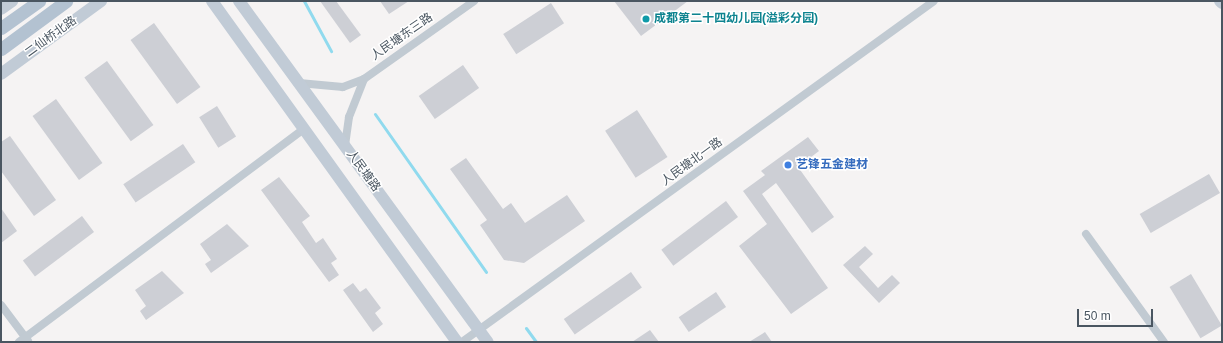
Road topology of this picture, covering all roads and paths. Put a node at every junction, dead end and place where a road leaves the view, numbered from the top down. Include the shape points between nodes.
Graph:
1 (12, 1) edge
2 (39, 1) edge
3 (66, 1) edge
4 (101, 1) edge
5 (239, 1) edge
6 (474, 1) edge
7 (934, 1) edge
8 (212, 2) edge
9 (1, 9) edge
10 (1, 28) edge
11 (1, 49) edge
12 (1, 74) edge
13 (364, 79) junction
14 (299, 83) junction
15 (304, 129) junction
16 (345, 146) junction
17 (1086, 234) dead end
18 (1, 305) edge
19 (480, 331) junction
20 (24, 341) edge
21 (457, 342) edge
22 (462, 342) edge
23 (488, 342) edge
24 (1164, 342) edge

1 - 9 main road
2 - 10 main road
3 - 11 main road
4 - 12 main road, 二仙桥北路
5 - 14 main road, 人民塘路
6 - 13 street, 人民塘东三路
7 - 19 street, 人民塘北一路
8 - 15 main road, 人民塘路
13 - 14 street, 人民塘东三路 via 342,87
13 - 16 street via 349,117
14 - 16 main road, 人民塘路
15 - 20 street
15 - 21 main road, 人民塘路
16 - 19 main road, 人民塘路
17 - 24 street
18 - 20 street
19 - 22 street, 人民塘北一路
19 - 23 main road, 人民塘路

